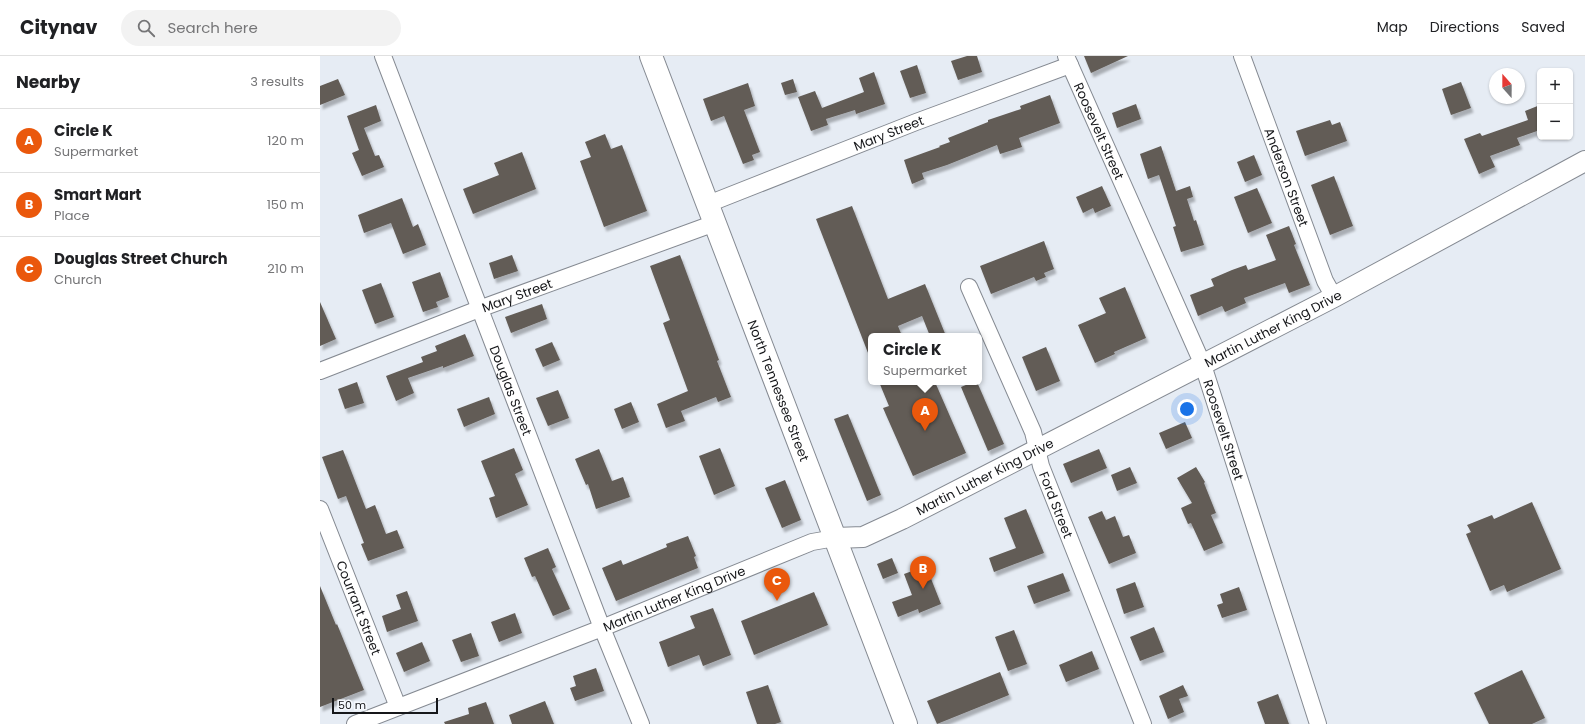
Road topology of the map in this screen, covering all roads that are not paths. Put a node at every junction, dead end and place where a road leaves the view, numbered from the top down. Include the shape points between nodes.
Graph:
1 (384, 56) edge
2 (651, 56) edge
3 (1242, 56) edge
4 (1068, 60) edge
5 (1585, 161) edge
6 (712, 213) junction
7 (969, 287) dead end
8 (1334, 297) junction
9 (479, 309) junction
10 (1203, 365) junction
11 (320, 371) edge
12 (1037, 450) junction
13 (320, 509) edge
14 (835, 538) junction
15 (602, 628) junction
16 (398, 707) junction
17 (356, 724) edge
18 (641, 724) edge
19 (906, 724) edge
20 (1143, 724) edge
21 (1318, 724) edge

1 - 9 street, Douglas Street
2 - 6 main road, North Tennessee Street
3 - 8 street, Anderson Street
4 - 6 street, Mary Street via 916,122
4 - 10 street, Roosevelt Street
5 - 8 street, Martin Luther King Drive
6 - 9 street, Mary Street
6 - 14 main road, North Tennessee Street
7 - 12 street, Ford Street via 1033,432
8 - 10 street, Martin Luther King Drive
9 - 11 street, Mary Street
9 - 15 street, Douglas Street
10 - 12 street, Martin Luther King Drive
10 - 21 street, Roosevelt Street
12 - 14 street, Martin Luther King Drive via 864,537
12 - 20 street, Ford Street via 1041,466
13 - 16 street, Courrant Street
14 - 15 street, Martin Luther King Drive via 812,542
14 - 19 main road, North Tennessee Street
15 - 16 street, Martin Luther King Drive
15 - 18 street, Douglas Street
16 - 17 street, Martin Luther King Drive

